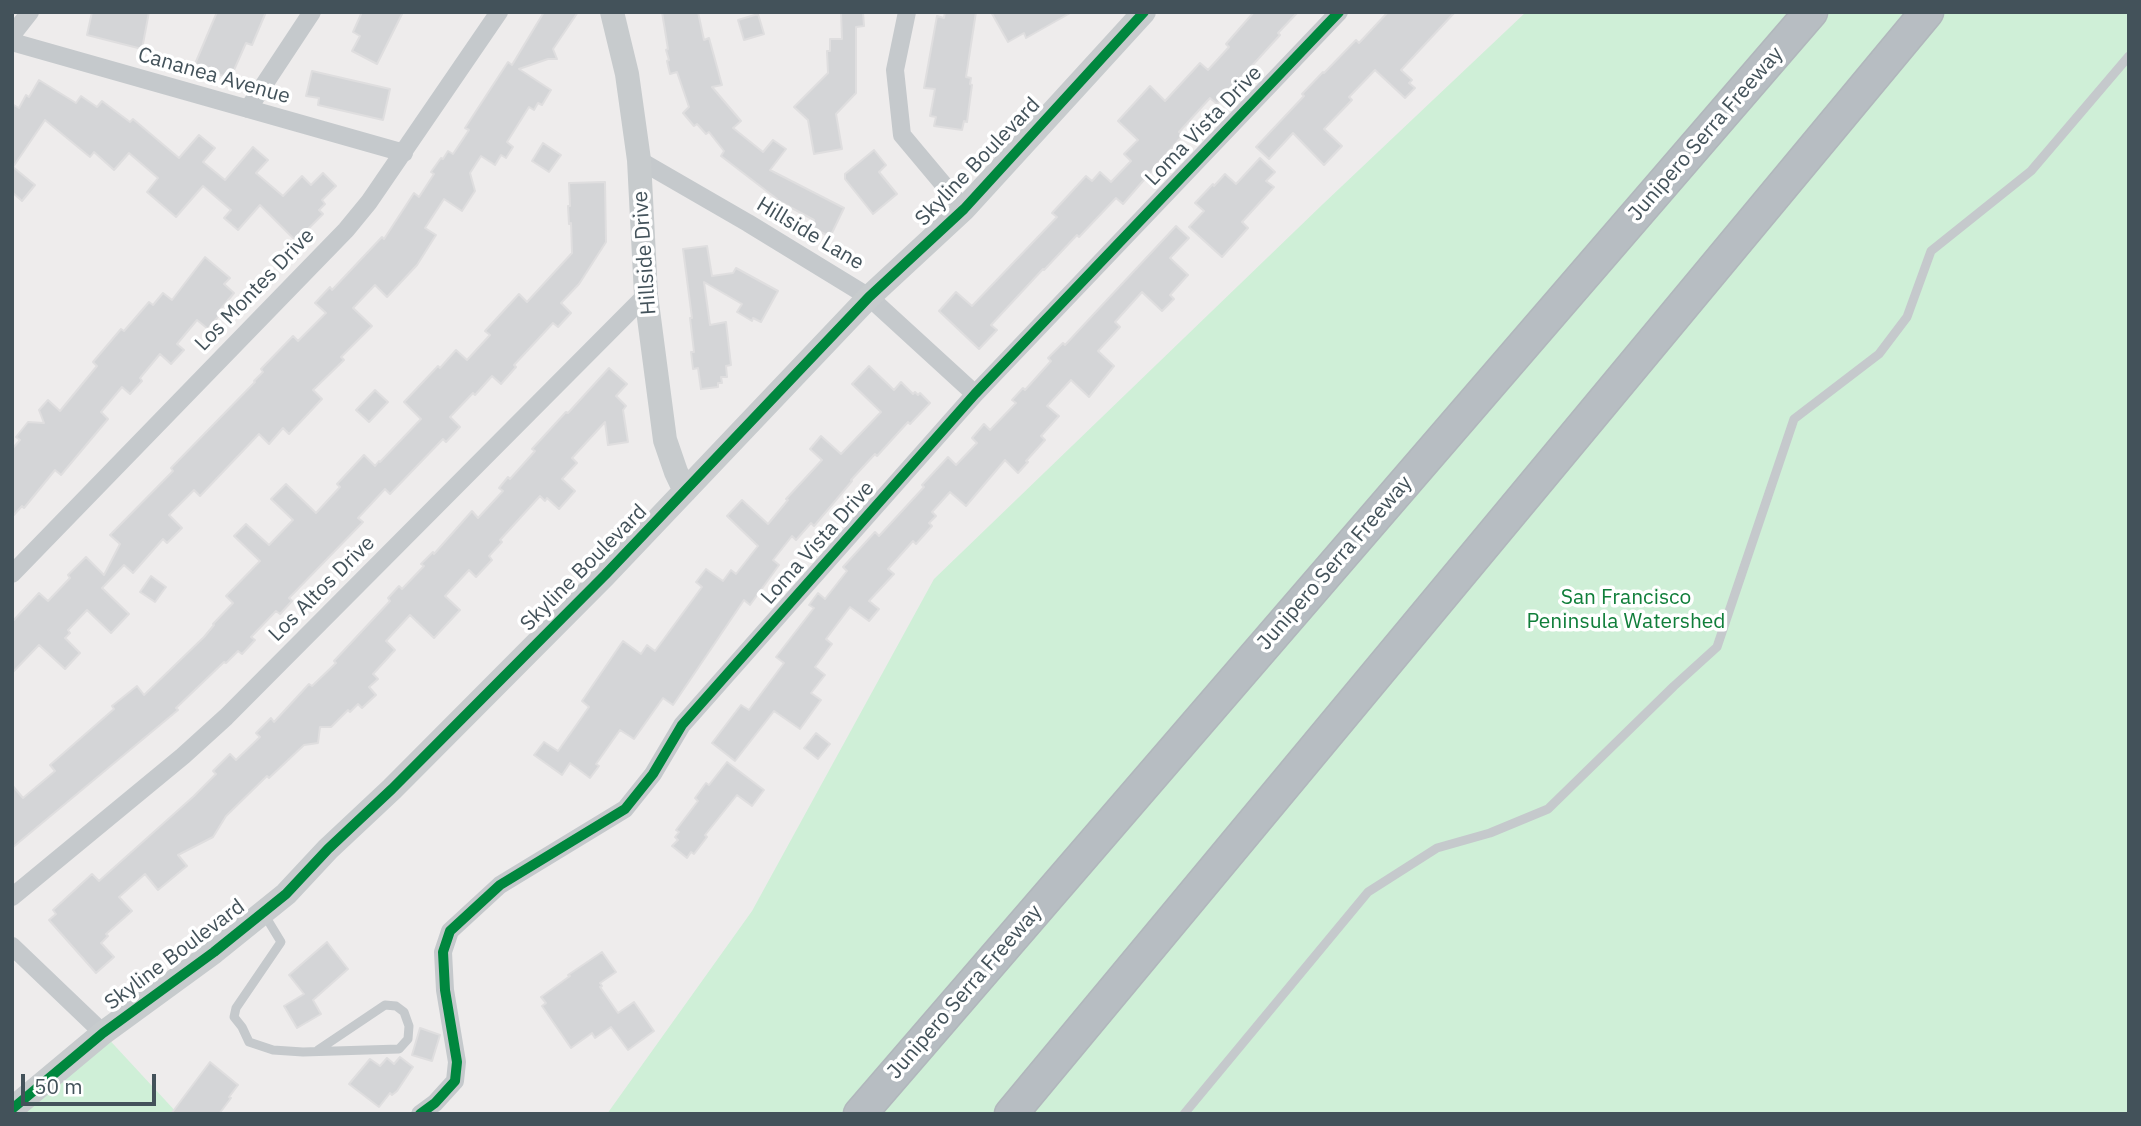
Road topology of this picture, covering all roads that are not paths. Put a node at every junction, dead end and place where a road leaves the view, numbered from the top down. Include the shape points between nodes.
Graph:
1 (30, 12) edge
2 (312, 12) edge
3 (499, 12) edge
4 (612, 12) edge
5 (907, 12) edge
6 (1144, 12) edge
7 (1339, 12) edge
8 (1811, 12) edge
9 (1927, 12) edge
10 (12, 35) edge
11 (12, 42) edge
12 (2129, 56) edge
13 (248, 109) junction
14 (404, 153) junction
15 (639, 160) junction
16 (964, 209) junction
17 (646, 295) junction
18 (869, 297) junction
19 (975, 394) junction
20 (685, 491) junction
21 (12, 574) edge
22 (12, 897) edge
23 (263, 912) junction
24 (12, 946) edge
25 (103, 1033) junction
26 (318, 1050) junction
27 (12, 1109) edge
28 (421, 1114) edge
29 (860, 1114) edge
30 (1011, 1114) edge
31 (1184, 1114) edge

1 - 10 street
2 - 13 street
3 - 14 street, Los Montes Drive
4 - 15 main road, Hillside Drive via 627,74
5 - 16 street via 895,71 902,135
6 - 16 main road, Skyline Boulevard
7 - 19 street, Loma Vista Drive
8 - 29 highway, Junipero Serra Freeway
9 - 30 highway
11 - 13 street, Cananea Avenue
12 - 31 lane via 2031,171 1931,251 1907,317 1879,354 1794,419 1717,647 1548,809 1437,848 1368,892
13 - 14 street, Cananea Avenue
14 - 21 street, Los Montes Drive via 346,230
15 - 17 main road, Hillside Drive
15 - 18 street, Hillside Lane
16 - 18 main road, Skyline Boulevard
17 - 20 main road, Hillside Drive via 665,440
17 - 22 street, Los Altos Drive via 236,708
18 - 19 street, Hillside Lane
18 - 20 main road, Skyline Boulevard
19 - 28 street, Loma Vista Drive via 682,725 653,774 625,809 500,885 450,931 443,952 457,1062 455,1081
20 - 23 main road, Skyline Boulevard via 439,743
23 - 25 main road, Skyline Boulevard
23 - 26 lane via 281,942 233,1017 249,1042 273,1050
24 - 25 street
25 - 27 main road, Skyline Boulevard
26 - 26 lane via 399,1049 408,1039 409,1026 404,1012 385,1005

